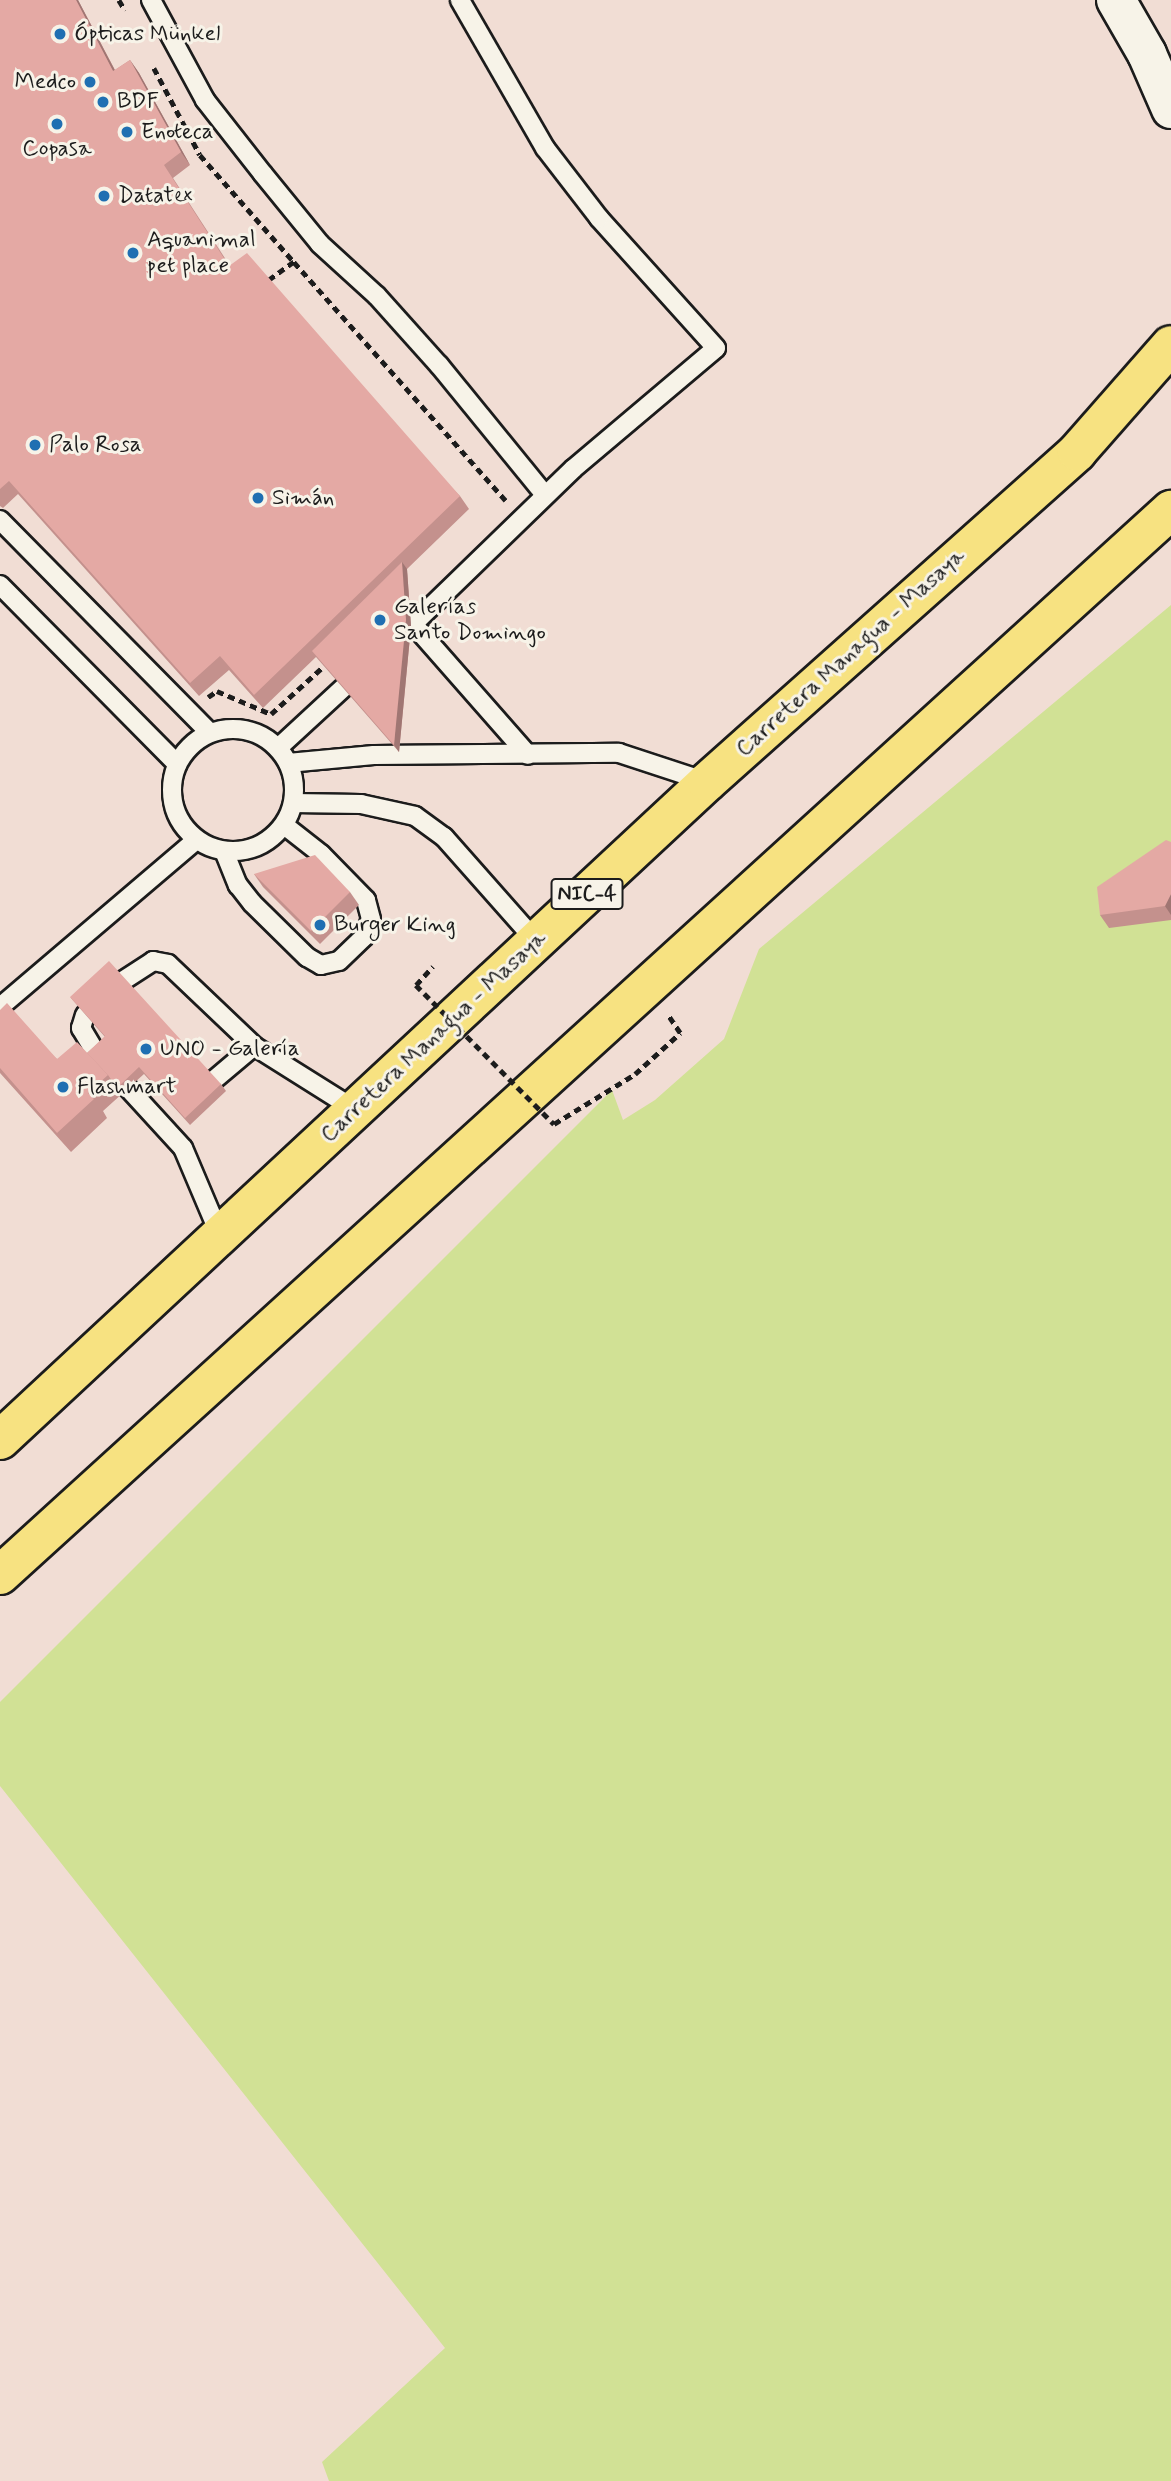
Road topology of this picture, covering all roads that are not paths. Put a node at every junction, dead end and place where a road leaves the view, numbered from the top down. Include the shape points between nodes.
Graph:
1 (152, 0) edge
2 (460, 0) edge
3 (1116, 0) edge
4 (1171, 109) edge
5 (1171, 345) edge
6 (545, 495) junction
7 (1171, 510) edge
8 (0, 520) edge
9 (0, 585) edge
10 (0, 607) edge
11 (22, 607) junction
12 (343, 688) edge
13 (210, 733) junction
14 (283, 755) junction
15 (528, 755) junction
16 (177, 764) junction
17 (707, 782) junction
18 (293, 803) junction
19 (284, 825) junction
20 (196, 840) junction
21 (224, 851) junction
22 (536, 942) junction
23 (124, 980) edge
24 (0, 1007) edge
25 (85, 1015) edge
26 (254, 1046) junction
27 (97, 1055) edge
28 (215, 1079) edge
29 (128, 1088) edge
30 (356, 1110) junction
31 (178, 1111) edge
32 (162, 1124) junction
33 (220, 1235) junction
34 (0, 1440) edge
35 (0, 1575) edge

1 - 6 lane via 205,100 263,174 320,244 377,296 439,365
2 - 6 lane via 545,148 599,218 716,348
3 - 4 main road
5 - 17 highway, Carretera Managua - Masaya / NIC-4 via 1077,452
6 - 15 lane via 412,625
7 - 35 highway
8 - 13 lane
9 - 11 lane
10 - 11 lane
11 - 16 lane
12 - 14 lane
13 - 14 lane via 247,730
13 - 16 lane via 196,740
14 - 15 lane
14 - 18 lane
15 - 17 lane via 619,753
16 - 20 lane via 171,784 173,805 181,825
17 - 22 highway, Carretera Managua - Masaya / NIC-4
18 - 19 lane
18 - 22 lane via 384,807 415,816 444,837
19 - 21 lane via 258,847
19 - 21 lane via 344,875 366,900 371,919 364,937 339,961 321,965 307,957 252,903 238,885
20 - 21 lane
20 - 24 lane
22 - 30 highway, Carretera Managua - Masaya / NIC-4
23 - 26 lane via 153,961 168,964
25 - 27 lane via 81,1028
26 - 28 lane
26 - 30 lane
29 - 32 lane
30 - 33 highway, Carretera Managua - Masaya / NIC-4
31 - 32 lane
32 - 33 lane via 194,1167
33 - 34 highway, Carretera Managua - Masaya / NIC-4

